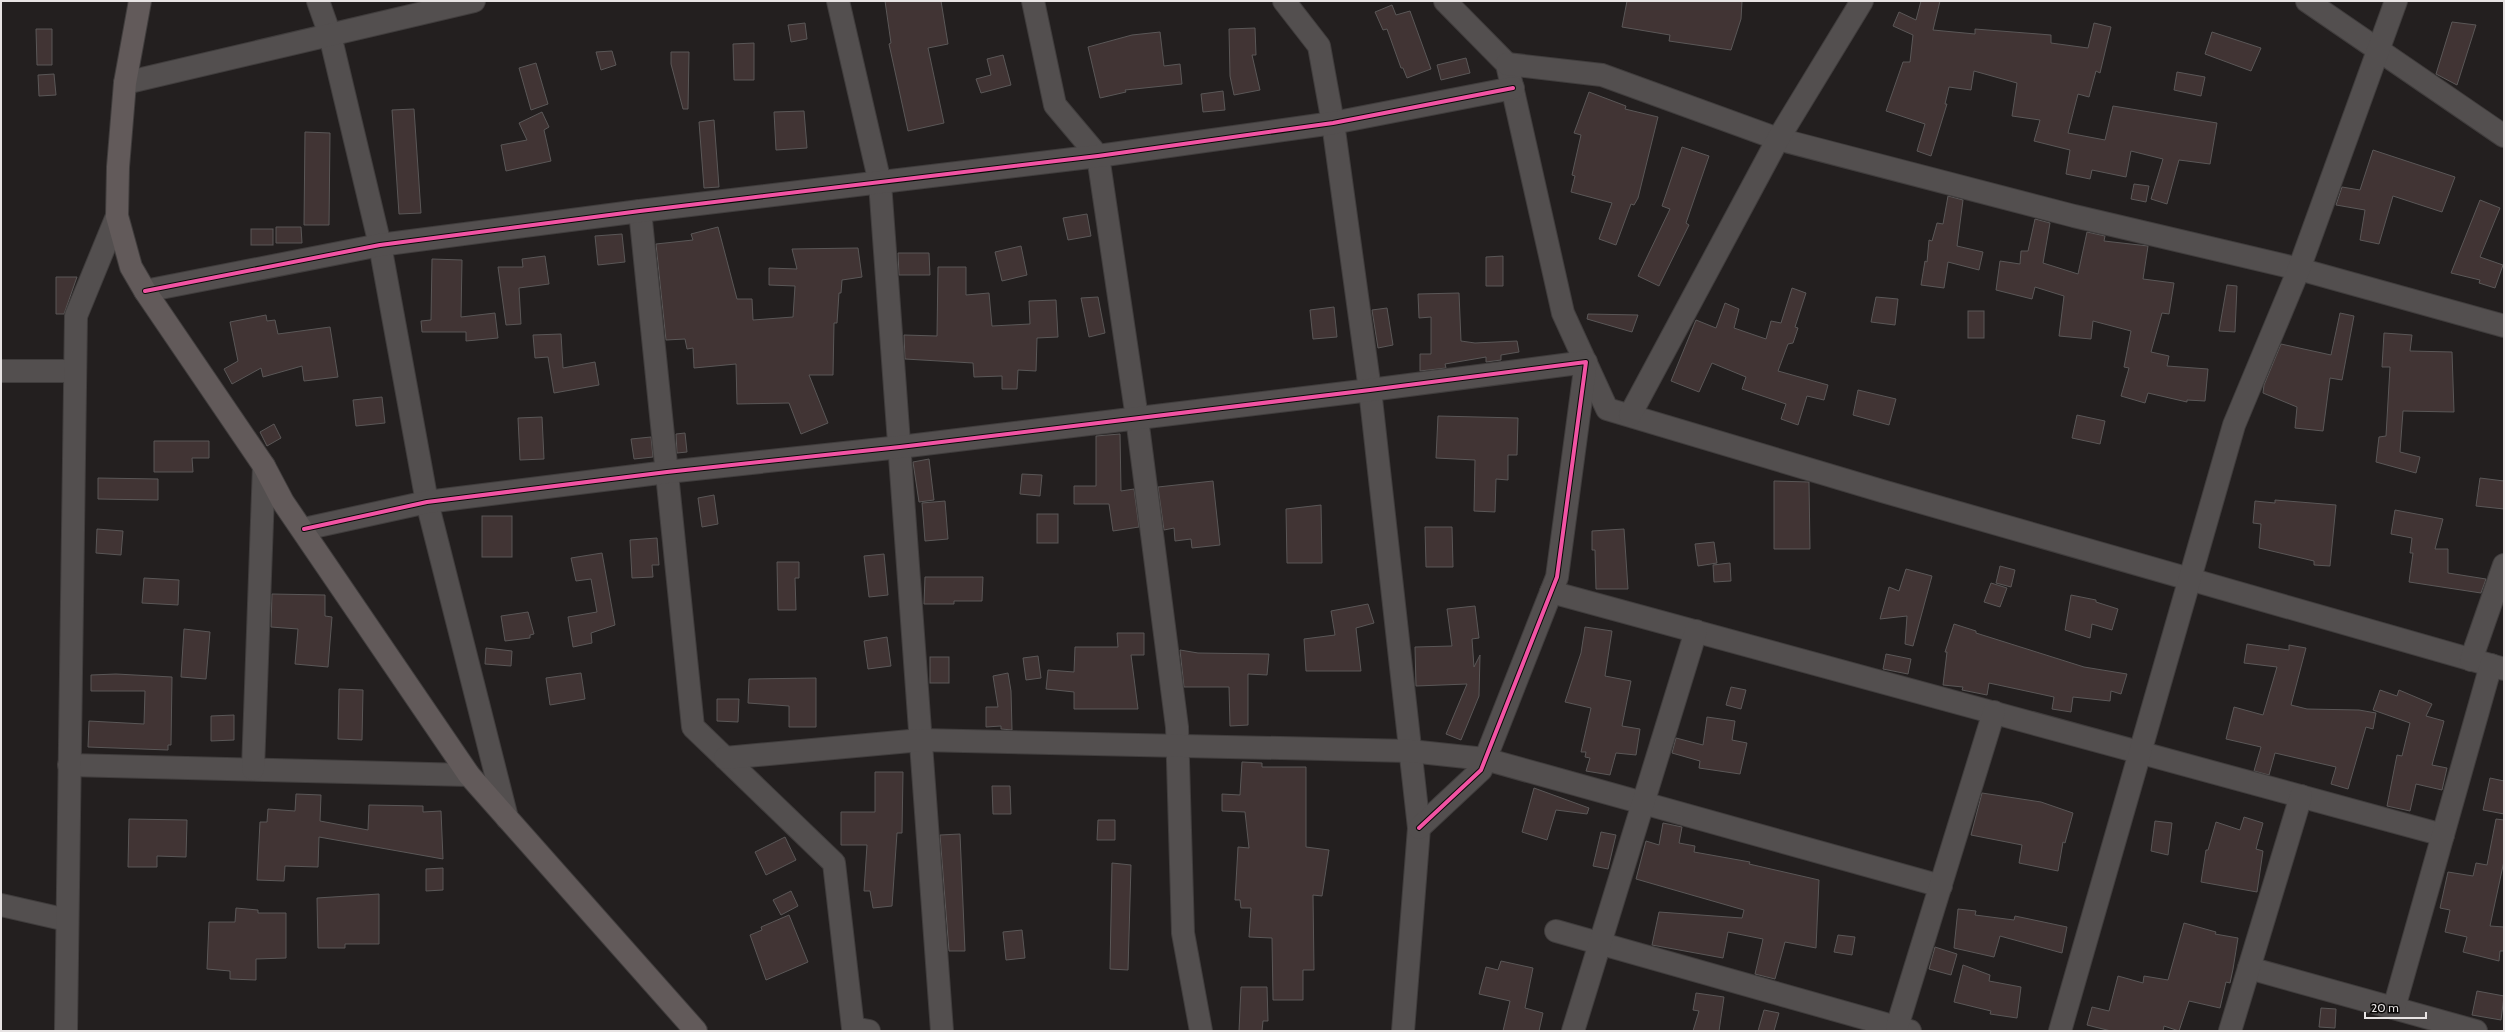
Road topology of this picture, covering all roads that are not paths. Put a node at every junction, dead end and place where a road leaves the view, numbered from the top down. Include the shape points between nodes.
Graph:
1 (140, 1) edge
2 (318, 1) edge
3 (474, 1) edge
4 (838, 1) edge
5 (1033, 1) edge
6 (1284, 1) edge
7 (1445, 1) edge
8 (1862, 1) edge
9 (2307, 1) edge
10 (2396, 1) edge
11 (330, 35) junction
12 (2378, 49) junction
13 (1507, 64) junction
14 (125, 83) junction
15 (1513, 88) junction
16 (1333, 123) junction
17 (2504, 136) edge
18 (1778, 139) junction
19 (1098, 156) junction
20 (880, 183) junction
21 (640, 211) junction
22 (117, 216) junction
23 (380, 245) junction
24 (2299, 269) junction
25 (144, 291) junction
26 (2504, 326) edge
27 (1586, 362) junction
28 (1, 371) edge
29 (75, 371) junction
30 (1370, 390) junction
31 (1630, 415) junction
32 (1137, 418) junction
33 (900, 447) junction
34 (264, 466) junction
35 (667, 472) junction
36 (427, 502) junction
37 (304, 529) junction
38 (2504, 564) edge
39 (2188, 579) junction
40 (1551, 592) junction
41 (1696, 632) junction
42 (2489, 665) edge
43 (1994, 712) junction
44 (922, 740) junction
45 (1178, 746) junction
46 (1410, 751) junction
47 (2139, 751) junction
48 (725, 758) junction
49 (1485, 759) junction
50 (69, 765) junction
51 (253, 769) junction
52 (469, 775) junction
53 (2301, 796) junction
54 (1644, 804) junction
55 (507, 818) junction
56 (1419, 828) junction
57 (2443, 835) junction
58 (1940, 886) junction
59 (1, 905) edge
60 (67, 920) junction
61 (1556, 931) dead end
62 (1600, 944) junction
63 (2249, 968) junction
64 (2394, 1008) junction
65 (1903, 1029) edge
66 (66, 1031) edge
67 (696, 1031) edge
68 (869, 1031) edge
69 (942, 1031) edge
70 (1201, 1031) edge
71 (1403, 1031) edge
72 (1573, 1031) edge
73 (2060, 1031) edge
74 (2230, 1031) edge
75 (2476, 1031) edge

1 - 14 highway
2 - 11 street
3 - 11 street
4 - 20 street
5 - 19 street via 1055,105
6 - 16 street via 1319,46
7 - 13 street
8 - 18 street
9 - 12 street
10 - 12 street
11 - 14 street
11 - 23 street
12 - 17 street
12 - 24 street
13 - 15 street
13 - 18 street via 1602,74
14 - 22 highway
15 - 16 street
15 - 27 street via 1563,313
16 - 19 street
16 - 30 street
18 - 24 street via 2074,216
18 - 31 street
19 - 20 street
19 - 32 street
20 - 21 street
20 - 33 street
21 - 23 street
21 - 35 street
22 - 25 highway via 131,266
22 - 29 street via 76,316
23 - 25 street
23 - 36 street
24 - 26 street
24 - 39 street via 2234,425
25 - 34 highway
27 - 30 street
27 - 31 street via 1607,409
27 - 40 street via 1557,577
28 - 29 street
29 - 50 street
30 - 32 street
30 - 46 street
31 - 39 street
32 - 33 street
32 - 45 street
33 - 35 street
33 - 44 street
34 - 37 highway via 283,502
34 - 51 street
35 - 36 street
35 - 48 street via 694,727
36 - 37 street
36 - 55 street
37 - 52 highway
38 - 42 street
39 - 42 street
39 - 47 street
40 - 41 street
40 - 49 street
41 - 43 street
41 - 54 street
42 - 57 street
43 - 47 street
43 - 58 street
44 - 45 street
44 - 48 street
44 - 69 street
45 - 46 street
45 - 70 street via 1183,933
46 - 49 street
46 - 56 street
47 - 53 street
47 - 73 street
48 - 68 street via 834,864 853,1028
49 - 54 street
49 - 56 street via 1481,770
50 - 51 street
50 - 60 street
51 - 52 street
52 - 55 highway
53 - 57 street
53 - 63 street
54 - 58 street
54 - 62 street
55 - 67 highway
56 - 71 street
57 - 64 street
58 - 65 street
59 - 60 street
60 - 66 street
61 - 62 street
62 - 65 street
62 - 72 street
63 - 64 street
63 - 74 street
64 - 75 street

